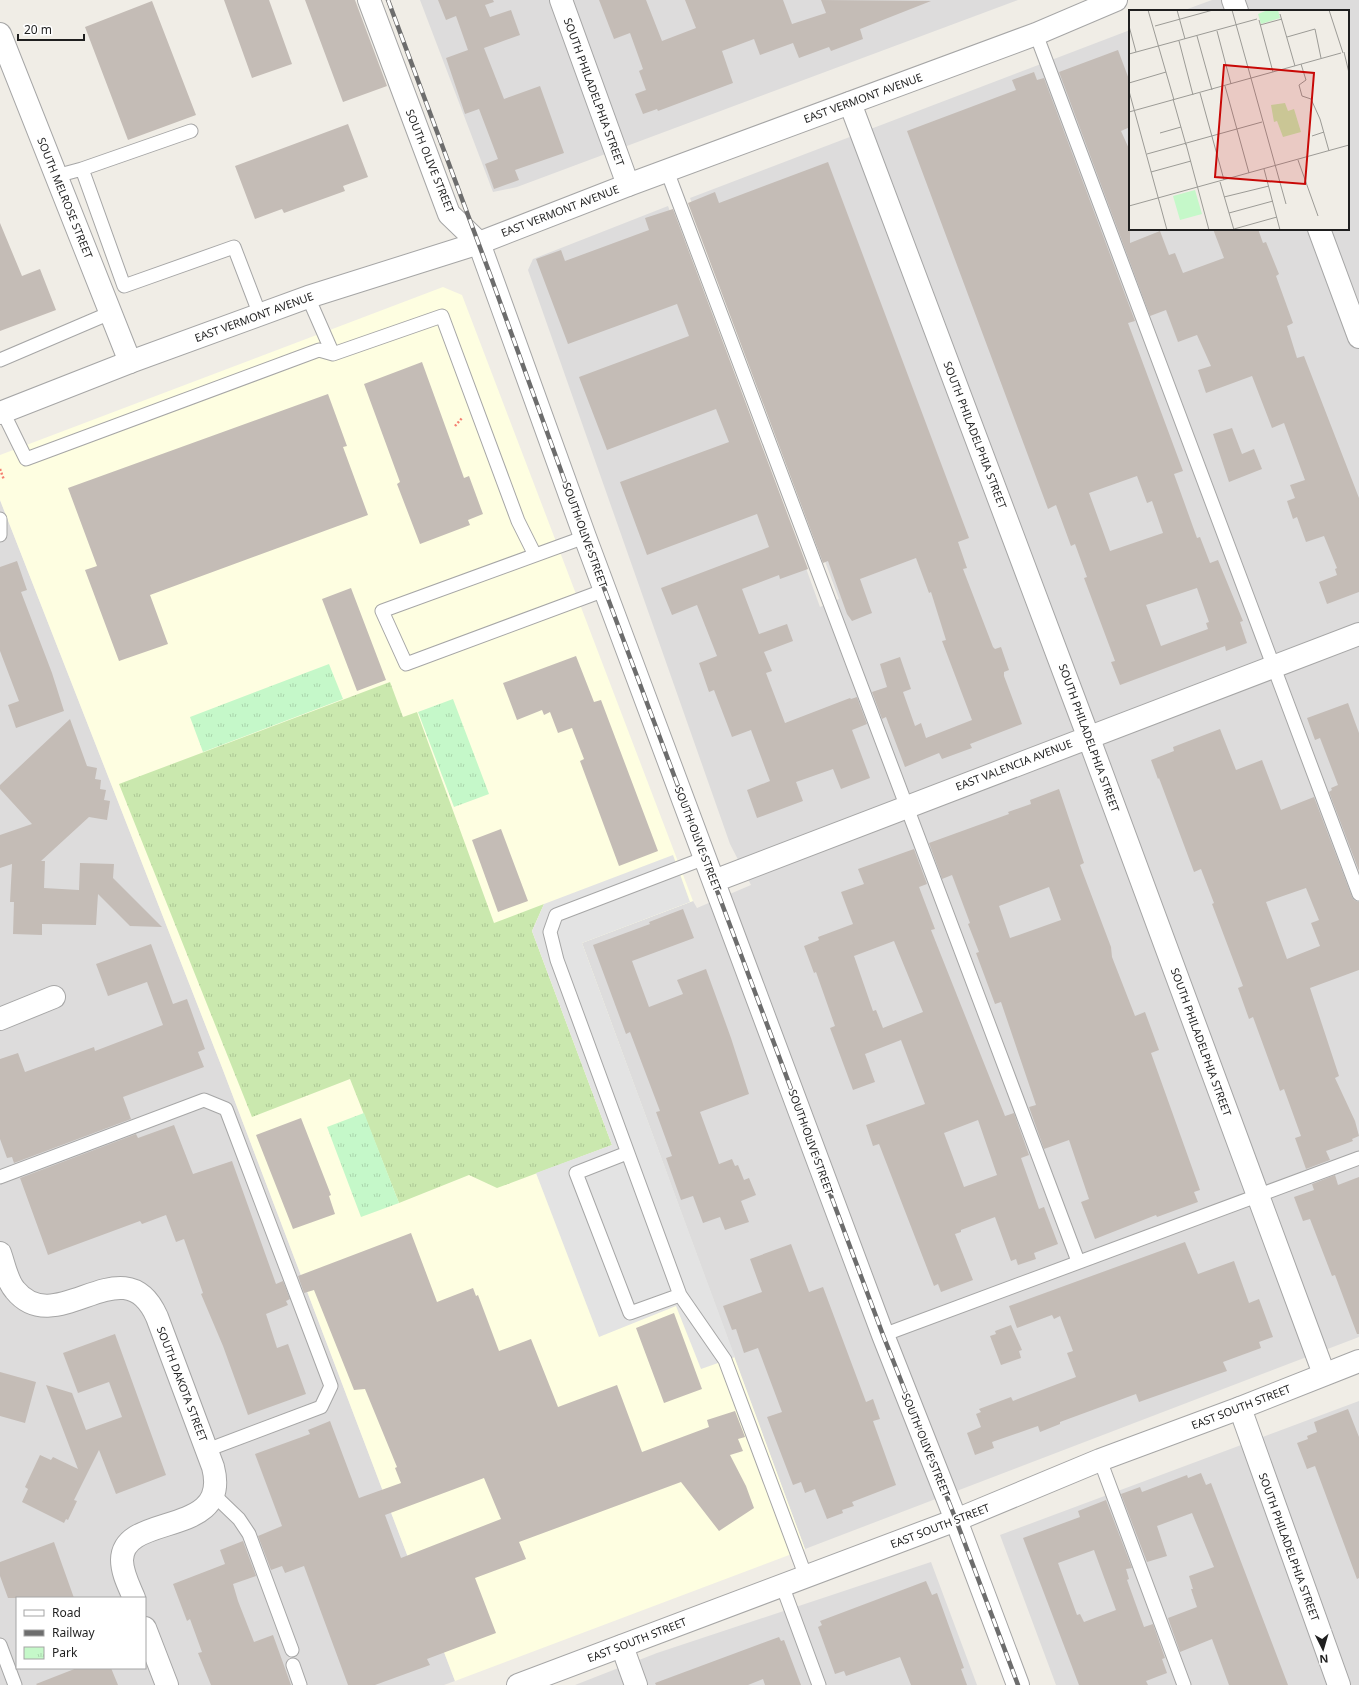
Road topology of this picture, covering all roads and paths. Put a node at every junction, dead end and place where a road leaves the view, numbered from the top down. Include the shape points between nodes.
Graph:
1 (369, 0) edge
2 (561, 0) edge
3 (1116, 0) edge
4 (1233, 0) edge
5 (1237, 10) edge
6 (0, 34) edge
7 (1036, 34) junction
8 (850, 103) junction
9 (191, 131) dead end
10 (82, 169) junction
11 (667, 171) junction
12 (56, 176) junction
13 (628, 185) junction
14 (1319, 230) edge
15 (479, 243) junction
16 (308, 297) junction
17 (110, 313) junction
18 (260, 315) junction
19 (1359, 337) edge
20 (332, 354) junction
21 (0, 360) edge
22 (130, 362) junction
23 (1, 413) edge
24 (0, 469) edge
25 (4, 480) dead end
26 (0, 519) edge
27 (0, 535) edge
28 (585, 537) junction
29 (535, 555) junction
30 (605, 590) junction
31 (1359, 634) edge
32 (1272, 666) junction
33 (1088, 736) junction
34 (906, 806) junction
35 (704, 858) junction
36 (714, 880) junction
37 (1359, 894) edge
38 (54, 997) dead end
39 (0, 1019) edge
40 (627, 1153) junction
41 (1359, 1158) edge
42 (0, 1176) edge
43 (1257, 1195) junction
44 (0, 1253) edge
45 (1078, 1261) junction
46 (680, 1295) junction
47 (883, 1335) junction
48 (1359, 1361) edge
49 (1324, 1374) junction
50 (1240, 1408) junction
51 (207, 1450) junction
52 (1100, 1460) junction
53 (214, 1494) junction
54 (956, 1520) junction
55 (806, 1577) junction
56 (782, 1585) junction
57 (134, 1597) edge
58 (146, 1631) edge
59 (0, 1645) edge
60 (622, 1646) junction
61 (292, 1650) dead end
62 (293, 1665) dead end
63 (15, 1685) edge
64 (167, 1685) edge
65 (300, 1685) edge
66 (518, 1685) edge
67 (636, 1685) edge
68 (819, 1685) edge
69 (1018, 1685) edge
70 (1184, 1685) edge
71 (1339, 1685) edge

1 - 15 street, SOUTH OLIVE STREET via 449,214
2 - 13 street, SOUTH PHILADELPHIA STREET
3 - 7 street, EAST VERMONT AVENUE
4 - 5 street
6 - 12 street, SOUTH MELROSE STREET
7 - 8 street, EAST VERMONT AVENUE
7 - 32 lane
8 - 11 street, EAST VERMONT AVENUE
8 - 33 street, SOUTH PHILADELPHIA STREET
9 - 10 lane
10 - 12 lane
10 - 18 lane via 124,286 234,247
11 - 13 street, EAST VERMONT AVENUE
11 - 34 lane
12 - 17 street, SOUTH MELROSE STREET
13 - 15 street, EAST VERMONT AVENUE
14 - 19 street
15 - 16 street, EAST VERMONT AVENUE
15 - 28 street, SOUTH OLIVE STREET
16 - 18 street, EAST VERMONT AVENUE
16 - 20 lane
17 - 21 lane
17 - 22 street, SOUTH MELROSE STREET
18 - 22 street, EAST VERMONT AVENUE
20 - 23 lane via 319,350 26,459
20 - 29 lane via 442,316 518,521
22 - 23 street, EAST VERMONT AVENUE
24 - 25 path
26 - 27 lane
28 - 29 lane
28 - 30 street, SOUTH OLIVE STREET
29 - 30 lane via 382,611 406,664
30 - 35 street, SOUTH OLIVE STREET
31 - 32 street, EAST VALENCIA AVENUE
32 - 33 street, EAST VALENCIA AVENUE
32 - 37 lane
33 - 34 street, EAST VALENCIA AVENUE
33 - 43 street, SOUTH PHILADELPHIA STREET
34 - 36 street, EAST VALENCIA AVENUE
34 - 45 lane
35 - 36 street, SOUTH OLIVE STREET
35 - 40 lane via 556,915 550,932 557,960
36 - 47 street, SOUTH OLIVE STREET
38 - 39 street
40 - 46 lane
40 - 46 lane via 576,1173 630,1314
41 - 43 lane
42 - 51 lane via 204,1100 226,1109 331,1386 321,1407
43 - 45 lane
43 - 49 street, SOUTH PHILADELPHIA STREET
44 - 51 street, SOUTH DAKOTA STREET via 14,1289 33,1303 55,1306 107,1289 118,1288 130,1289 147,1299 157,1317
45 - 47 lane
46 - 55 lane via 725,1360
47 - 54 street, SOUTH OLIVE STREET
48 - 49 street, EAST SOUTH STREET
49 - 50 street, EAST SOUTH STREET
50 - 52 street, EAST SOUTH STREET
50 - 71 street, SOUTH PHILADELPHIA STREET
51 - 53 street, SOUTH DAKOTA STREET via 216,1478
52 - 54 street, EAST SOUTH STREET
52 - 70 lane
53 - 57 street via 209,1503 197,1513 140,1535 126,1546 122,1559
53 - 61 lane via 239,1519 249,1534
54 - 55 street, EAST SOUTH STREET
54 - 69 street, SOUTH OLIVE STREET
55 - 56 street, EAST SOUTH STREET
56 - 60 street, EAST SOUTH STREET
56 - 68 lane
58 - 64 street
59 - 63 lane
60 - 66 street, EAST SOUTH STREET
60 - 67 street
62 - 65 lane

